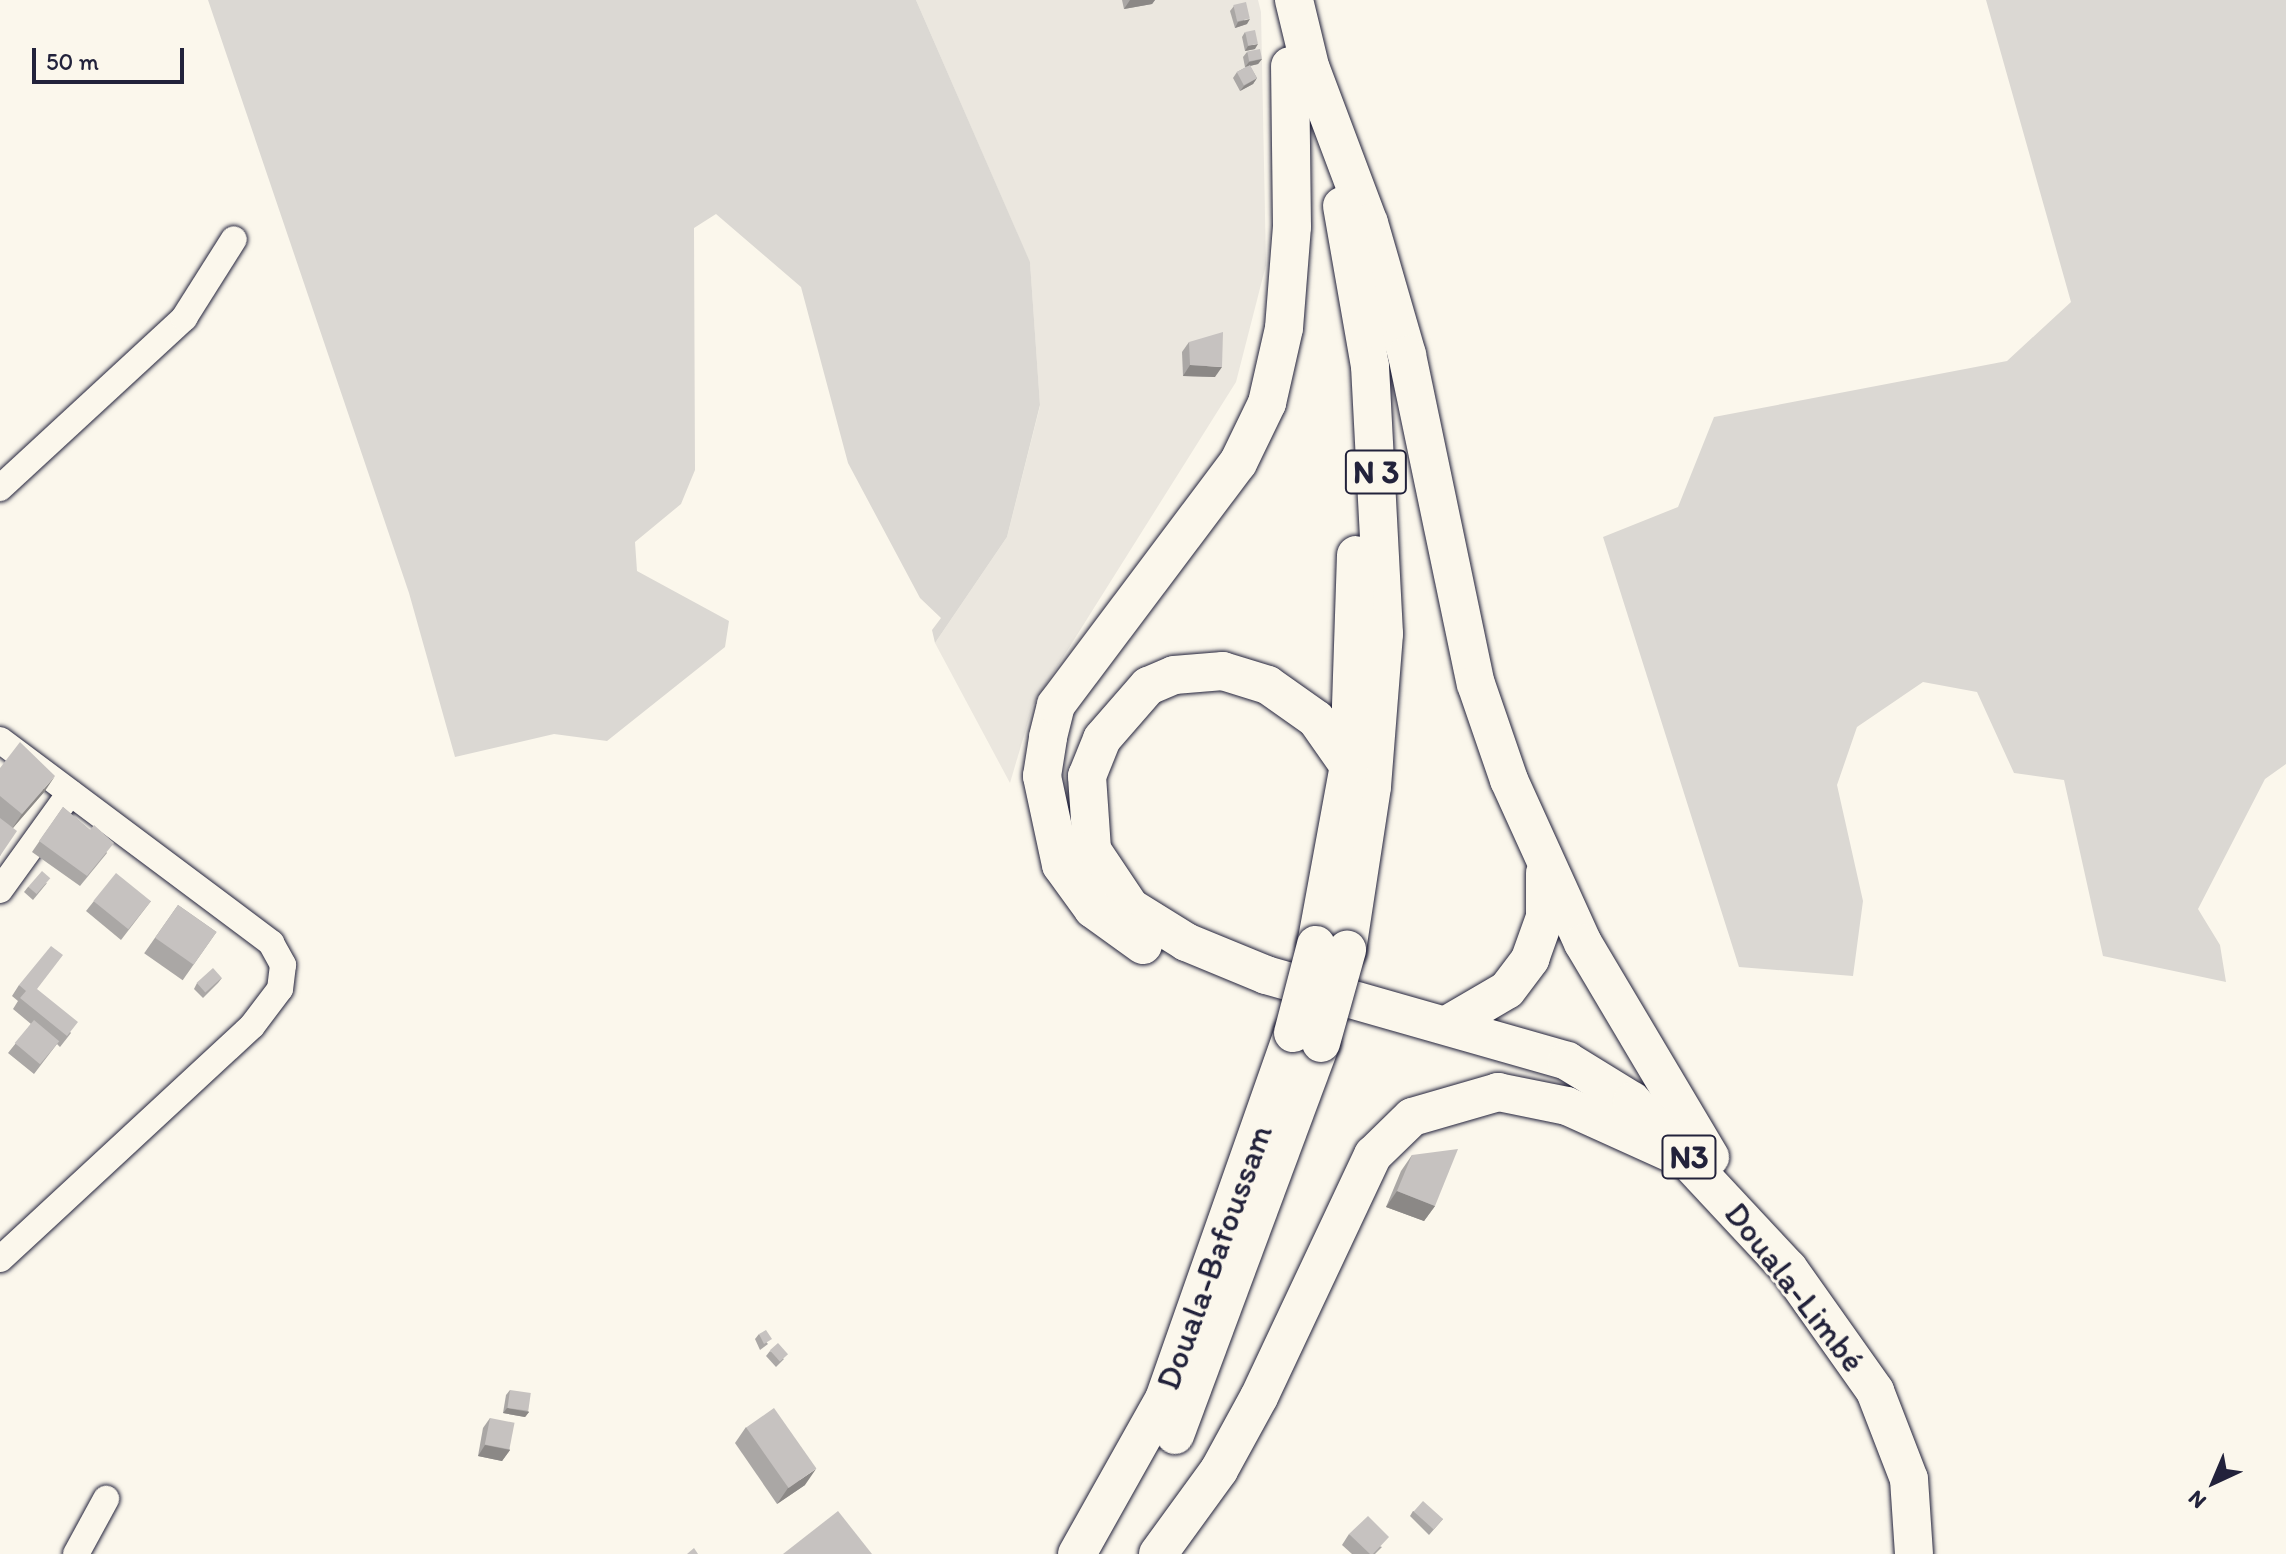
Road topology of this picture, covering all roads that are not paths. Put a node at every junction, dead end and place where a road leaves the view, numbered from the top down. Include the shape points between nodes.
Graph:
1 (1272, 0) edge
2 (1294, 0) edge
3 (1301, 68) junction
4 (234, 239) dead end
5 (0, 488) edge
6 (0, 740) edge
7 (1349, 766) junction
8 (70, 793) junction
9 (1545, 862) junction
10 (0, 890) edge
11 (1331, 947) junction
12 (1266, 975) junction
13 (1447, 1025) junction
14 (1307, 1038) junction
15 (1697, 1166) junction
16 (1747, 1222) junction
17 (0, 1259) edge
18 (106, 1499) dead end
19 (76, 1554) edge
20 (1077, 1554) edge
21 (1105, 1554) edge
22 (1158, 1554) edge
23 (1914, 1554) edge

1 - 3 highway, N 3
2 - 3 highway, N 3
3 - 7 highway, N 3 via 1347,370 1357,587
3 - 9 highway via 1369,223 1407,355 1476,684
3 - 11 highway, N 3 via 1370,366 1383,591 1384,673
3 - 12 highway via 1284,328 1267,403 1238,463 1056,705 1042,776 1061,865 1093,909 1142,944 1191,965
4 - 5 street via 184,318
6 - 8 street
7 - 11 highway, N 3
7 - 12 highway via 1295,701 1242,676 1199,671 1148,686 1102,739 1087,776 1092,850 1108,883 1162,930
8 - 10 street
8 - 17 street via 271,943 283,965 280,989 164,1111
9 - 13 highway via 1545,917 1530,959 1507,990
9 - 16 highway via 1583,943
11 - 14 highway, Douala-Bafoussam, bridge
12 - 13 highway, Douala-Limbé / N3
13 - 15 highway, Douala-Limbé / N3 via 1589,1073 1632,1101
14 - 20 highway, Douala-Bafoussam via 1164,1399
14 - 21 highway, Douala-Bafoussam via 1191,1401
15 - 16 highway, Douala-Limbé / N3
15 - 22 highway via 1611,1123 1533,1097 1463,1096 1412,1117 1373,1155 1259,1397 1219,1470
16 - 23 highway, Douala-Limbé / N3 via 1828,1317 1875,1391 1909,1479
18 - 19 street

